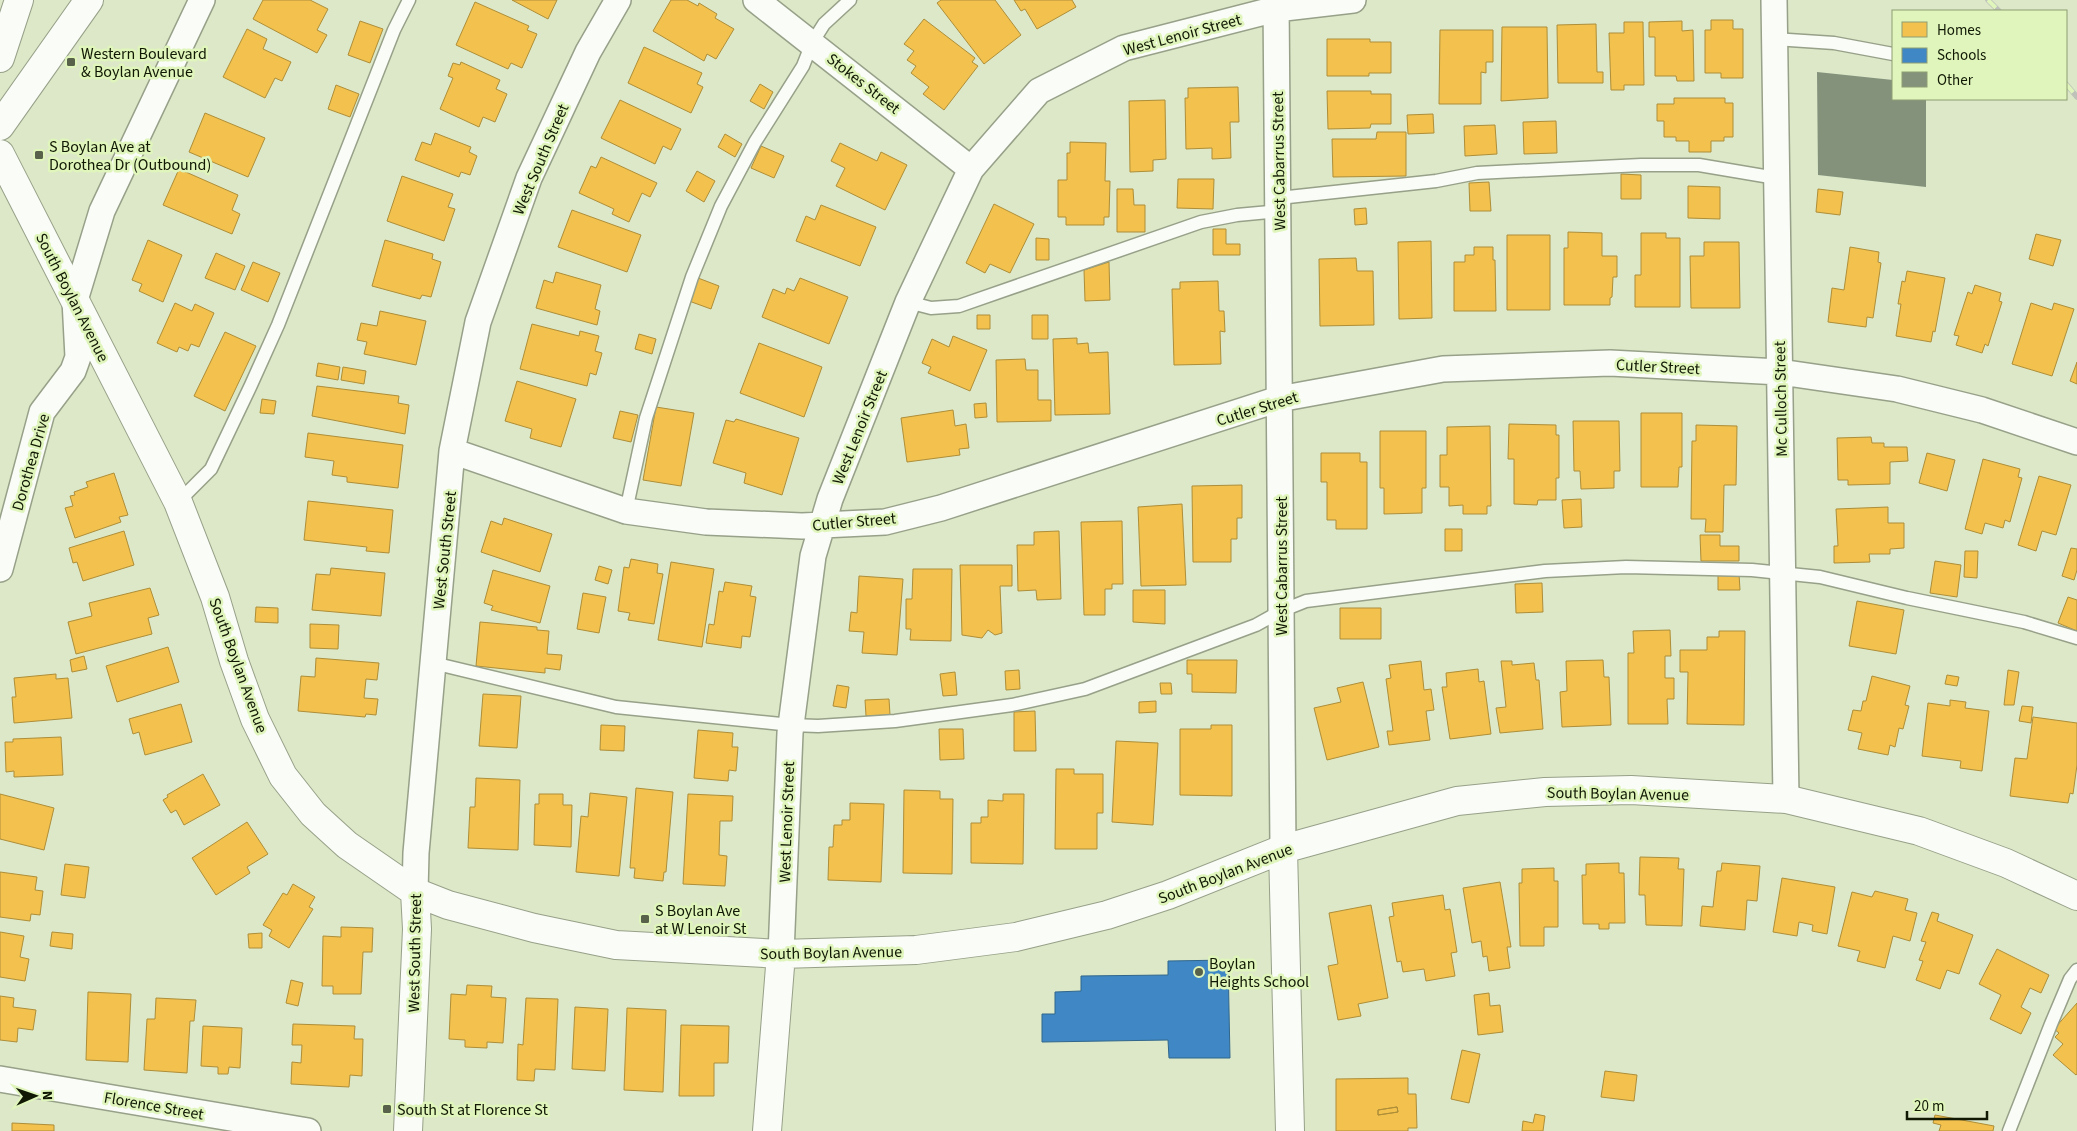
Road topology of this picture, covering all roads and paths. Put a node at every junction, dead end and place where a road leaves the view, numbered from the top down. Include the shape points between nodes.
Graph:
1 (7, 0) edge
2 (19, 0) edge
3 (89, 0) edge
4 (202, 0) edge
5 (409, 0) edge
6 (618, 0) edge
7 (756, 0) edge
8 (850, 0) edge
9 (1353, 0) edge
10 (1774, 0) edge
11 (1276, 5) edge
12 (0, 10) edge
13 (1774, 39) junction
14 (812, 43) junction
15 (1892, 54) edge
16 (0, 58) edge
17 (0, 126) edge
18 (0, 154) edge
19 (971, 169) junction
20 (1776, 178) junction
21 (1279, 204) junction
22 (75, 300) junction
23 (908, 302) junction
24 (1780, 372) junction
25 (1279, 399) junction
26 (2077, 442) edge
27 (452, 451) junction
28 (178, 502) junction
29 (626, 511) junction
30 (821, 525) junction
31 (0, 569) edge
32 (1783, 573) junction
33 (1281, 611) junction
34 (2077, 638) edge
35 (433, 663) junction
36 (791, 725) junction
37 (1786, 799) junction
38 (1283, 849) junction
39 (415, 892) junction
40 (2077, 896) edge
41 (781, 954) junction
42 (2077, 970) edge
43 (0, 1079) edge
44 (308, 1131) edge
45 (408, 1131) edge
46 (767, 1131) edge
47 (1290, 1131) edge
48 (2009, 1131) edge

1 - 12 street
2 - 16 street
3 - 17 street
4 - 22 street, Dorothea Drive via 102,211
5 - 28 lane via 251,385 211,469
6 - 27 street, West South Street via 588,52 528,178 478,322
7 - 14 street, Stokes Street
8 - 14 lane via 824,24
9 - 11 street, West Lenoir Street
10 - 13 street, Mc Culloch Street
11 - 19 street, West Lenoir Street via 1124,48 1039,91
11 - 21 street, West Cabarrus Street
13 - 15 lane via 1834,44
13 - 20 street, Mc Culloch Street
14 - 19 street, Stokes Street
14 - 29 lane via 721,206 692,277 646,418
18 - 22 street, South Boylan Avenue
19 - 23 street, West Lenoir Street
20 - 21 lane via 1699,165 1641,164 1477,173
20 - 24 street, Mc Culloch Street
21 - 23 lane via 1201,222 959,306 931,308
21 - 25 street, West Cabarrus Street
22 - 28 street, South Boylan Avenue
22 - 31 street, Dorothea Drive via 78,357 73,371 42,412
23 - 30 street, West Lenoir Street
24 - 25 street, Cutler Street via 1610,363 1443,369
24 - 26 street, Cutler Street via 1897,389 1982,410
24 - 32 street, Mc Culloch Street
25 - 30 street, Cutler Street via 942,508 885,522
25 - 33 street, West Cabarrus Street
27 - 29 street, Cutler Street
27 - 35 street, West South Street
28 - 39 street, South Boylan Avenue via 215,597 255,719 284,776 313,814 347,845
29 - 30 street, Cutler Street via 706,522
30 - 36 street, West Lenoir Street via 813,556
32 - 33 lane via 1626,567 1545,571 1306,601
32 - 34 lane via 1820,577 2024,622
32 - 37 street, Mc Culloch Street
33 - 36 lane via 1256,625 1085,689 1012,705 895,721
33 - 38 street, West Cabarrus Street
35 - 36 lane via 616,707
35 - 39 street, West South Street
36 - 41 street, West Lenoir Street
37 - 38 street, South Boylan Avenue via 1632,790 1545,792 1458,801
37 - 40 street, South Boylan Avenue via 1919,831 2006,863
38 - 41 street, South Boylan Avenue via 1108,915 1016,937 916,950
38 - 47 street, West Cabarrus Street
39 - 41 street, South Boylan Avenue via 448,905 534,928 616,945
39 - 45 street, West South Street via 417,929
41 - 46 street, West Lenoir Street
42 - 48 lane via 2070,979
43 - 44 street, Florence Street

